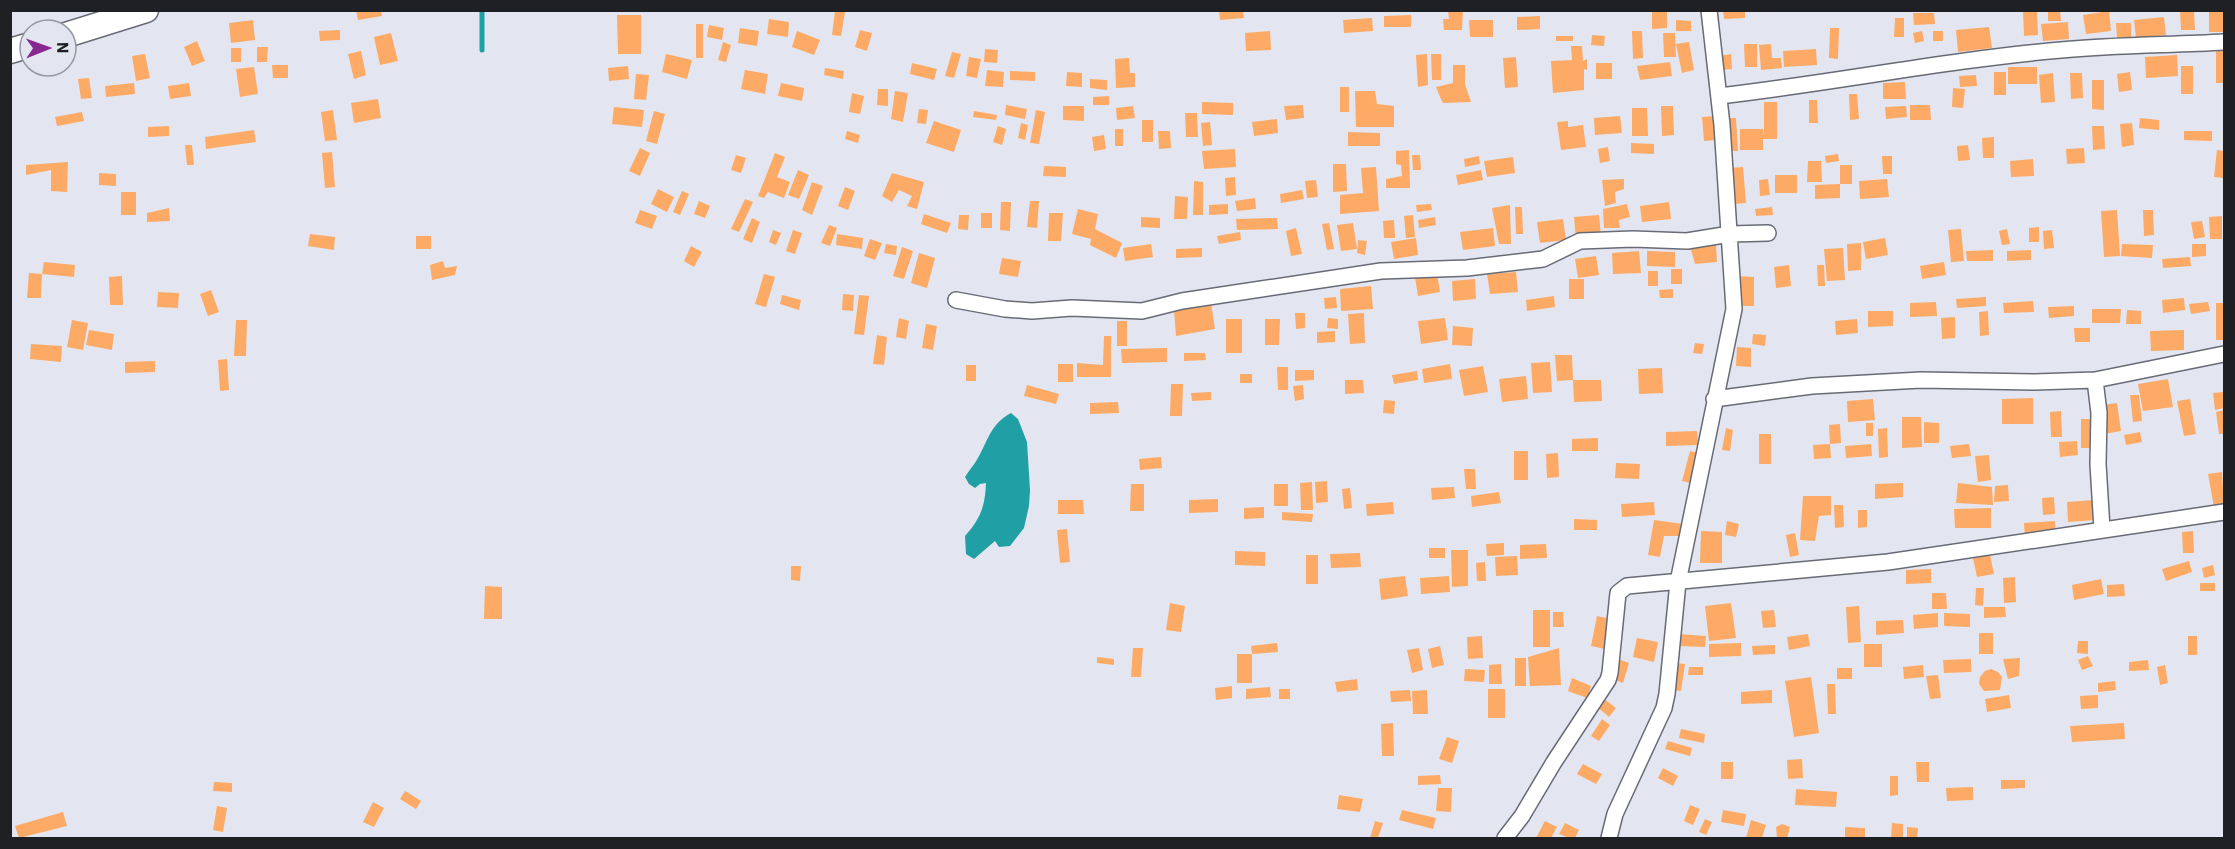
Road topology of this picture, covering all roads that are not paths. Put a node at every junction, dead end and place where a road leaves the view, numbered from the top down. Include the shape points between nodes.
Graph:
1 (146, 10) edge
2 (1709, 10) edge
3 (78, 30) edge
4 (2224, 42) edge
5 (1719, 96) junction
6 (1768, 233) dead end
7 (1730, 234) junction
8 (956, 300) dead end
9 (2224, 354) edge
10 (2094, 380) junction
11 (1714, 399) junction
12 (2224, 512) edge
13 (2102, 530) junction
14 (1678, 582) junction
15 (1505, 838) edge
16 (1609, 838) edge

1 - 3 main road
2 - 5 street
4 - 5 street via 2062,50
5 - 7 street
6 - 7 street
7 - 8 street via 1687,241 1580,241 1543,259 1467,268 1381,271 1182,301 1142,311 1032,311
7 - 11 street via 1734,309
9 - 10 street
10 - 11 street via 1921,380
10 - 13 street via 2099,413
11 - 14 street
12 - 13 street
13 - 14 street via 1888,562
14 - 15 street via 1627,586 1618,593 1608,680
14 - 16 street via 1664,708 1615,814

